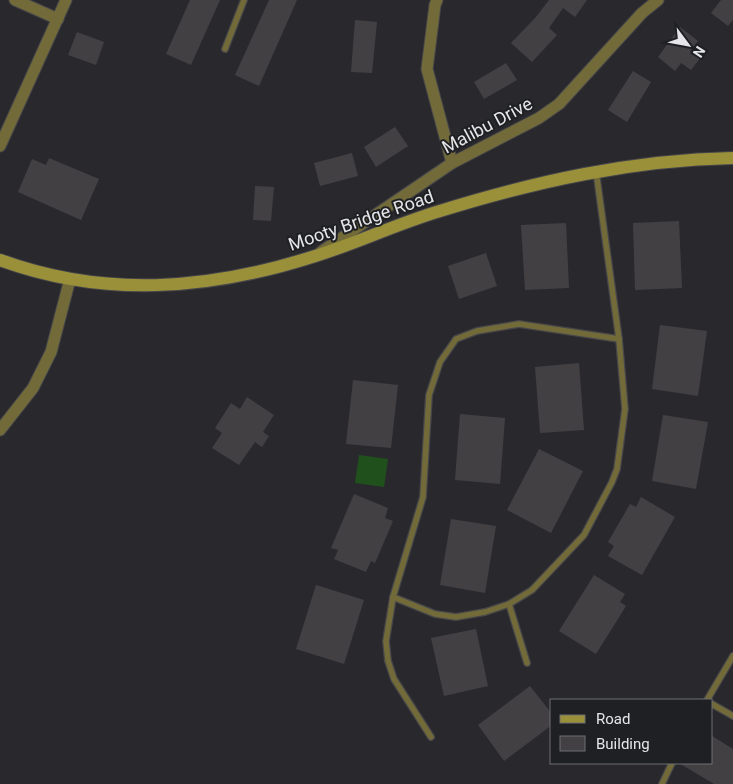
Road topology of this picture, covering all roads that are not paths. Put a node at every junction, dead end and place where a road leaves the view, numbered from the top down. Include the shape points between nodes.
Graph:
1 (15, 0) edge
2 (66, 0) edge
3 (244, 0) edge
4 (437, 0) edge
5 (658, 0) edge
6 (58, 19) junction
7 (225, 49) dead end
8 (0, 146) edge
9 (733, 158) edge
10 (452, 163) junction
11 (596, 171) junction
12 (314, 257) junction
13 (0, 260) edge
14 (70, 279) junction
15 (619, 339) junction
16 (0, 430) edge
17 (393, 598) junction
18 (509, 604) junction
19 (733, 656) edge
20 (527, 663) dead end
21 (708, 699) edge
22 (713, 705) edge
23 (733, 716) edge
24 (431, 737) dead end
25 (672, 764) edge
26 (662, 784) edge

1 - 6 street
2 - 6 street
3 - 7 lane
4 - 10 street via 427,69
5 - 10 street, Malibu Drive via 642,13 560,104
6 - 8 street
9 - 11 main road, Mooty Bridge Road
10 - 12 street, Malibu Drive
11 - 12 main road, Mooty Bridge Road via 438,211
11 - 15 lane
12 - 14 main road, Mooty Bridge Road via 266,271 185,284 125,285
13 - 14 main road, Mooty Bridge Road
14 - 16 street via 52,352 33,388
15 - 17 lane via 519,324 477,331 456,339 440,362 429,395 423,497
15 - 18 lane via 625,409 617,469 584,535 532,590
17 - 18 lane via 435,614 456,617
17 - 24 lane via 386,641 388,661 394,678
18 - 20 lane
19 - 21 lane
22 - 23 lane
25 - 26 lane

